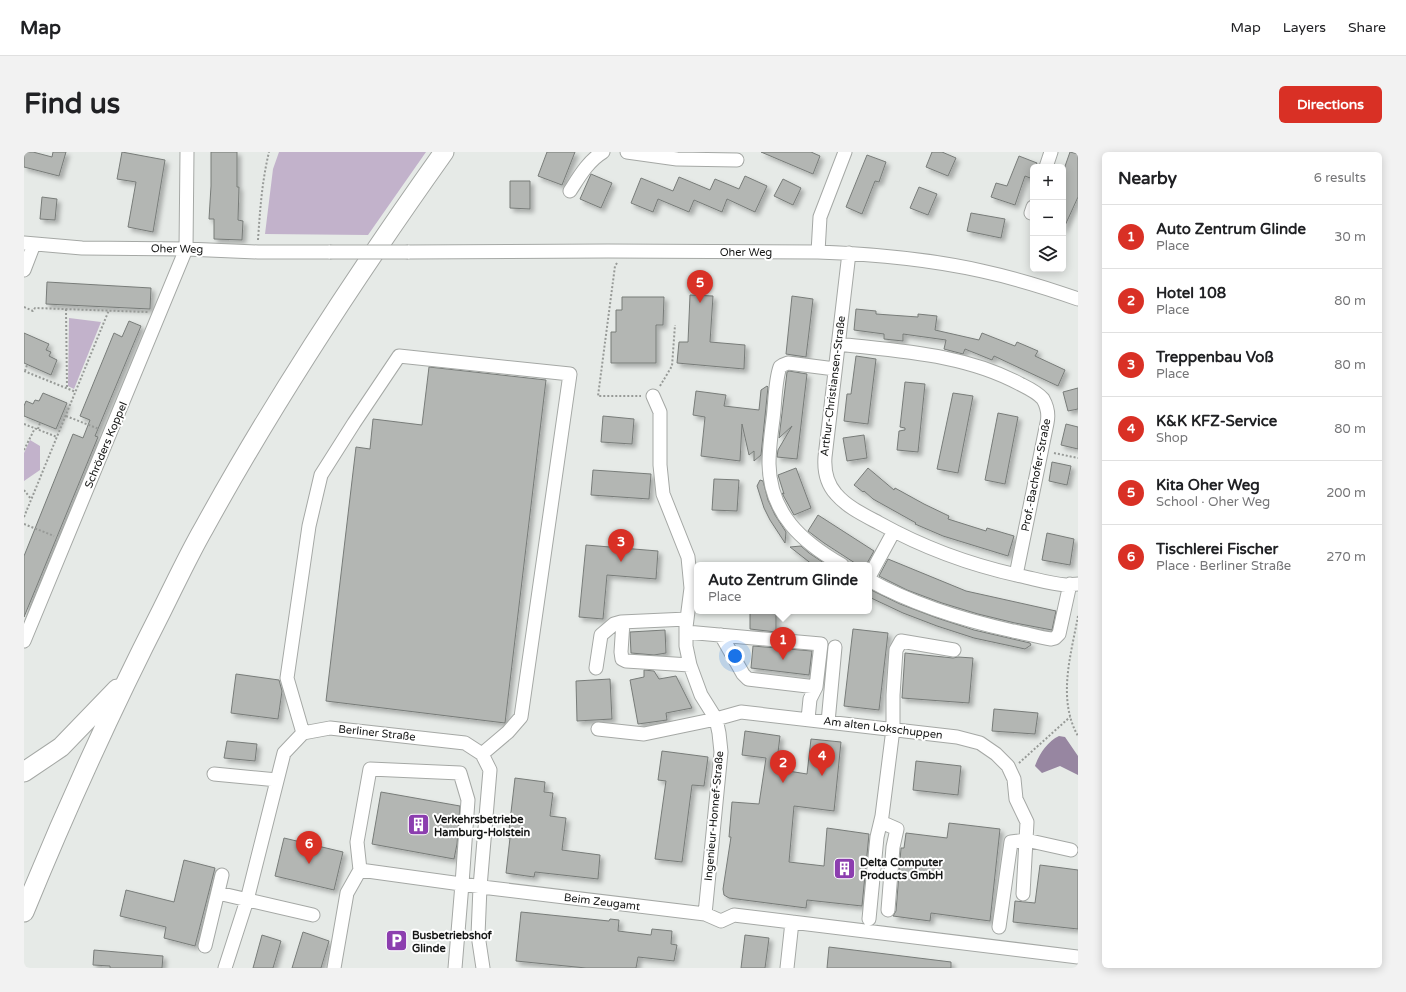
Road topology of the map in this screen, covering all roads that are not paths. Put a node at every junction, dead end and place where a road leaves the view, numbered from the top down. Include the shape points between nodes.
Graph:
1 (187, 152) edge
2 (444, 152) edge
3 (603, 152) edge
4 (627, 152) edge
5 (845, 152) edge
6 (1051, 152) edge
7 (737, 160) dead end
8 (1047, 164) edge
9 (570, 191) dead end
10 (29, 244) edge
11 (186, 249) junction
12 (818, 252) junction
13 (849, 253) junction
14 (24, 270) edge
15 (1078, 299) edge
16 (838, 344) junction
17 (835, 369) junction
18 (653, 396) road end
19 (894, 531) junction
20 (837, 562) edge
21 (872, 573) edge
22 (1016, 575) junction
23 (872, 581) edge
24 (1074, 584) edge
25 (623, 622) junction
26 (687, 625) junction
27 (720, 635) junction
28 (24, 641) edge
29 (835, 647) dead end
30 (954, 650) dead end
31 (690, 665) junction
32 (596, 668) dead end
33 (128, 677) junction
34 (816, 687) junction
35 (716, 719) junction
36 (808, 719) junction
37 (828, 722) junction
38 (598, 729) dead end
39 (893, 729) junction
40 (303, 733) junction
41 (482, 754) junction
42 (24, 772) edge
43 (214, 774) dead end
44 (277, 780) junction
45 (881, 822) junction
46 (1026, 840) junction
47 (1071, 850) dead end
48 (360, 870) junction
49 (222, 875) dead end
50 (462, 884) junction
51 (480, 886) junction
52 (218, 893) junction
53 (1023, 894) dead end
54 (247, 900) junction
55 (888, 910) dead end
56 (24, 912) edge
57 (705, 914) junction
58 (313, 915) dead end
59 (869, 919) dead end
60 (792, 922) junction
61 (999, 927) dead end
62 (205, 946) dead end
63 (1078, 957) edge
64 (225, 968) edge
65 (334, 968) edge
66 (455, 968) edge
67 (483, 968) edge
68 (787, 968) edge

1 - 11 street
2 - 33 highway via 345,294 279,398 203,530
3 - 9 street via 585,169
4 - 7 street via 678,158
5 - 12 street via 820,217
6 - 8 street
10 - 11 street, Oher Weg via 82,248
10 - 14 street
11 - 12 street, Oher Weg, bridge via 258,252
11 - 28 street, Schröders Koppel
12 - 13 street, Oher Weg
13 - 15 street, Oher Weg via 981,270
13 - 16 street, Arthur-Christiansen-Straße
16 - 17 street, Arthur-Christiansen-Straße
16 - 22 street, Prof.-Bachofer-Straße via 936,356 975,366 1016,381 1043,399 1048,418
17 - 19 street, Arthur-Christiansen-Straße via 825,457 825,470 829,482 844,502
17 - 20 street via 788,363 780,368 769,465 775,495 789,523 811,545
18 - 26 street, Ingenieur-Honnef-Straße via 660,412 663,494 688,557 692,588
19 - 21 street
19 - 22 street, Arthur-Christiansen-Straße via 955,558
22 - 24 street, Arthur-Christiansen-Straße
23 - 24 street via 912,601 953,616 1052,639 1059,634
25 - 26 street
25 - 31 street via 622,659
25 - 32 street via 614,624 601,635
26 - 27 street
26 - 31 street, Ingenieur-Honnef-Straße via 686,646
27 - 34 street via 748,679
27 - 34 street via 821,644
29 - 37 street
30 - 39 street via 901,641 896,650
31 - 35 street, Ingenieur-Honnef-Straße via 701,695
33 - 42 highway via 61,747
33 - 56 highway via 56,834
34 - 36 street via 810,699
35 - 36 street, Am alten Lokschuppen via 741,712
35 - 38 street, Am alten Lokschuppen via 644,734
35 - 57 street, Ingenieur-Honnef-Straße via 721,752
36 - 37 street, Am alten Lokschuppen
37 - 39 street, Am alten Lokschuppen
39 - 45 street
39 - 46 street, Am alten Lokschuppen via 957,736 980,743 996,754 1008,766 1014,779 1016,799 1027,822
40 - 41 street, Berliner Straße via 330,728 464,743
40 - 41 street via 288,678 309,526 321,475 400,356 570,374 521,717
40 - 44 street via 284,753
41 - 51 street via 490,770
43 - 44 street
44 - 54 street
45 - 55 street via 897,829
45 - 59 street via 877,837
46 - 47 street
46 - 53 street, Am alten Lokschuppen
46 - 61 street via 1011,842
48 - 50 street, Beim Zeugamt
48 - 50 street via 357,842 370,769 460,773 468,800
48 - 65 street via 347,893
49 - 52 street
50 - 51 street, Beim Zeugamt
50 - 66 street
51 - 57 street, Beim Zeugamt
51 - 67 street via 478,935
52 - 54 street
52 - 62 street
54 - 58 street
54 - 64 street
57 - 60 street, Beim Zeugamt via 722,921 734,915
60 - 63 street
60 - 68 street

